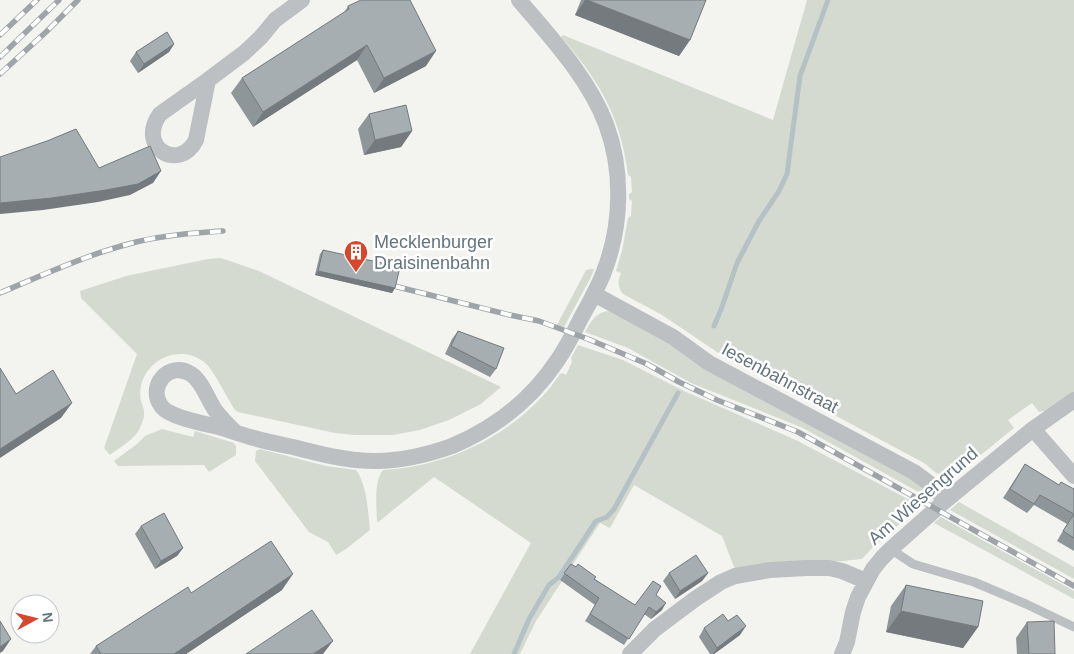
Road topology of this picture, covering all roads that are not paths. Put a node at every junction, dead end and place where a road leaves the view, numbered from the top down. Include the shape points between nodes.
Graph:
1 (302, 0) edge
2 (519, 0) edge
3 (208, 80) dead end
4 (594, 294) junction
5 (1074, 400) edge
6 (1033, 429) junction
7 (235, 432) junction
8 (1074, 476) edge
9 (945, 501) junction
10 (892, 548) junction
11 (866, 582) junction
12 (1074, 627) edge
13 (630, 654) edge
14 (842, 654) edge

1 - 3 street via 275,20 244,53
2 - 4 street via 584,81 606,124 612,146 619,184 617,221 605,270
4 - 7 street via 557,361 514,410 481,432 428,455 396,460 354,460
4 - 9 street, Iesenbahnstraat via 673,337 709,363 914,472 934,487
5 - 6 street, Am Wiesengrund
6 - 8 street
6 - 9 street, Am Wiesengrund
7 - 7 street via 218,414 189,372 176,370 160,379 157,397 167,412
9 - 10 street, Am Wiesengrund
10 - 11 street, Am Wiesengrund
10 - 12 lane via 913,564 974,582
11 - 13 street via 829,568 770,570 735,576 695,599 655,629
11 - 14 street, Am Wiesengrund via 853,612

